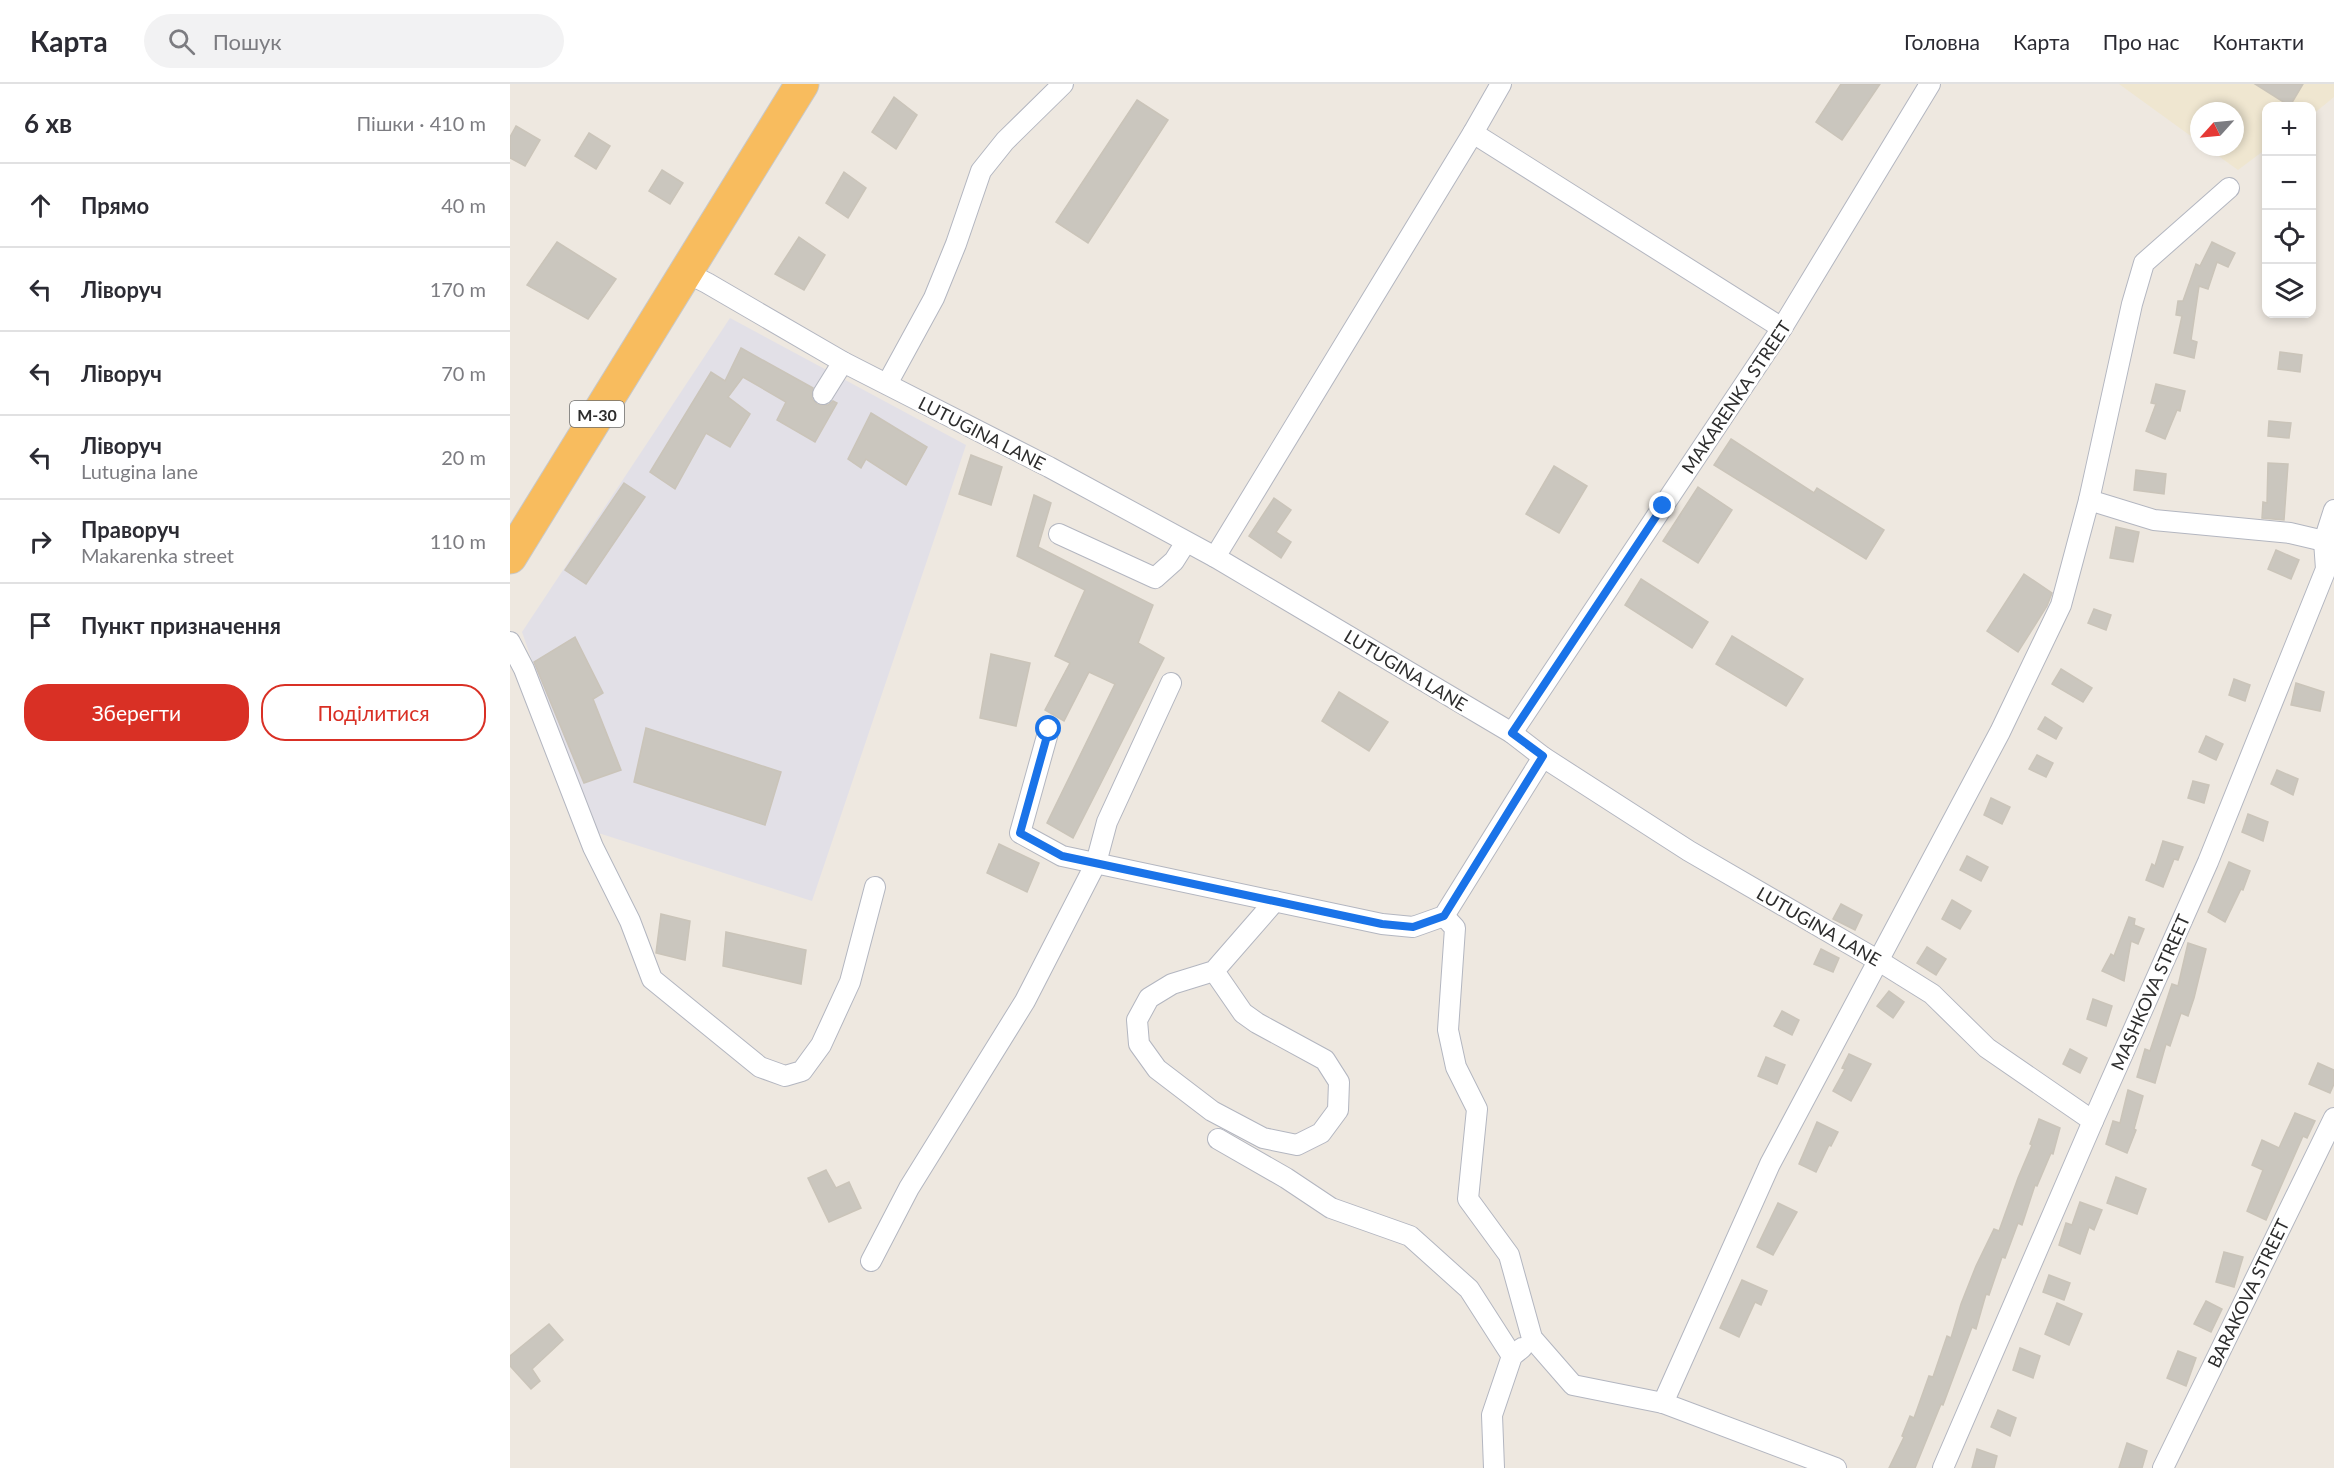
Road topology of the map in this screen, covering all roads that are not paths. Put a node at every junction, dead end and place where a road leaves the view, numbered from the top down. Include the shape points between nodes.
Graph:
1 (802, 84) edge
2 (1064, 84) edge
3 (1501, 84) edge
4 (1930, 84) edge
5 (1473, 133) junction
6 (2229, 188) dead end
7 (685, 272) junction
8 (1782, 328) junction
9 (843, 362) junction
10 (887, 384) junction
11 (822, 394) dead end
12 (2089, 500) junction
13 (2334, 510) edge
14 (1059, 534) dead end
15 (2324, 541) junction
16 (1186, 542) junction
17 (510, 557) edge
18 (1215, 557) junction
19 (510, 642) edge
20 (1170, 683) dead end
21 (1049, 729) dead end
22 (1512, 733) junction
23 (1543, 756) junction
24 (1096, 863) junction
25 (875, 886) dead end
26 (1275, 901) junction
27 (1444, 916) junction
28 (1879, 961) junction
29 (1214, 971) junction
30 (2334, 1118) edge
31 (2093, 1121) junction
32 (1218, 1139) dead end
33 (871, 1261) dead end
34 (1532, 1338) junction
35 (1512, 1356) junction
36 (1663, 1403) junction
37 (1494, 1468) edge
38 (1836, 1468) edge
39 (1943, 1468) edge
40 (2163, 1468) edge

1 - 7 highway, М-30
2 - 10 street via 1005,141 981,171 934,298
3 - 5 street
4 - 8 street, MAKARENKA STREET
5 - 8 street
5 - 18 street
6 - 12 street via 2144,263
7 - 9 street, LUTUGINA LANE
7 - 17 highway, М-30
8 - 22 street, MAKARENKA STREET
9 - 10 street, LUTUGINA LANE
9 - 11 street
10 - 16 street, LUTUGINA LANE
12 - 15 street via 2154,520 2290,533
12 - 28 street via 2061,605 2000,732
13 - 15 street, MASHKOVA STREET
14 - 16 street via 1155,578 1174,561
15 - 31 street, MASHKOVA STREET via 2326,569 2322,580 2208,862
16 - 18 street, LUTUGINA LANE
18 - 22 street, LUTUGINA LANE
19 - 25 street via 593,847 630,921 652,979 760,1067 785,1076 801,1071 821,1045 850,982
20 - 24 street via 1107,822
21 - 24 street via 1020,833 1062,856
22 - 23 street, LUTUGINA LANE
23 - 27 street
23 - 28 street, LUTUGINA LANE via 1689,851
24 - 26 street
24 - 33 street via 1025,1001 909,1188
26 - 27 street via 1413,927
26 - 29 street
27 - 34 street via 1455,928 1448,1030 1456,1066 1477,1109 1468,1199 1509,1255
28 - 31 street, LUTUGINA LANE via 1932,994 1987,1048
28 - 36 street via 1770,1164
29 - 29 street via 1244,1013 1325,1060 1339,1082 1338,1110 1322,1133 1297,1145 1263,1138 1193,1097 1157,1069 1139,1044 1137,1020 1149,998 1172,984
30 - 40 street, BARAKOVA STREET
31 - 39 street, MASHKOVA STREET
32 - 35 street via 1330,1208 1410,1236 1469,1289
34 - 35 street
34 - 36 street via 1574,1385
35 - 37 street via 1492,1415
36 - 38 street

